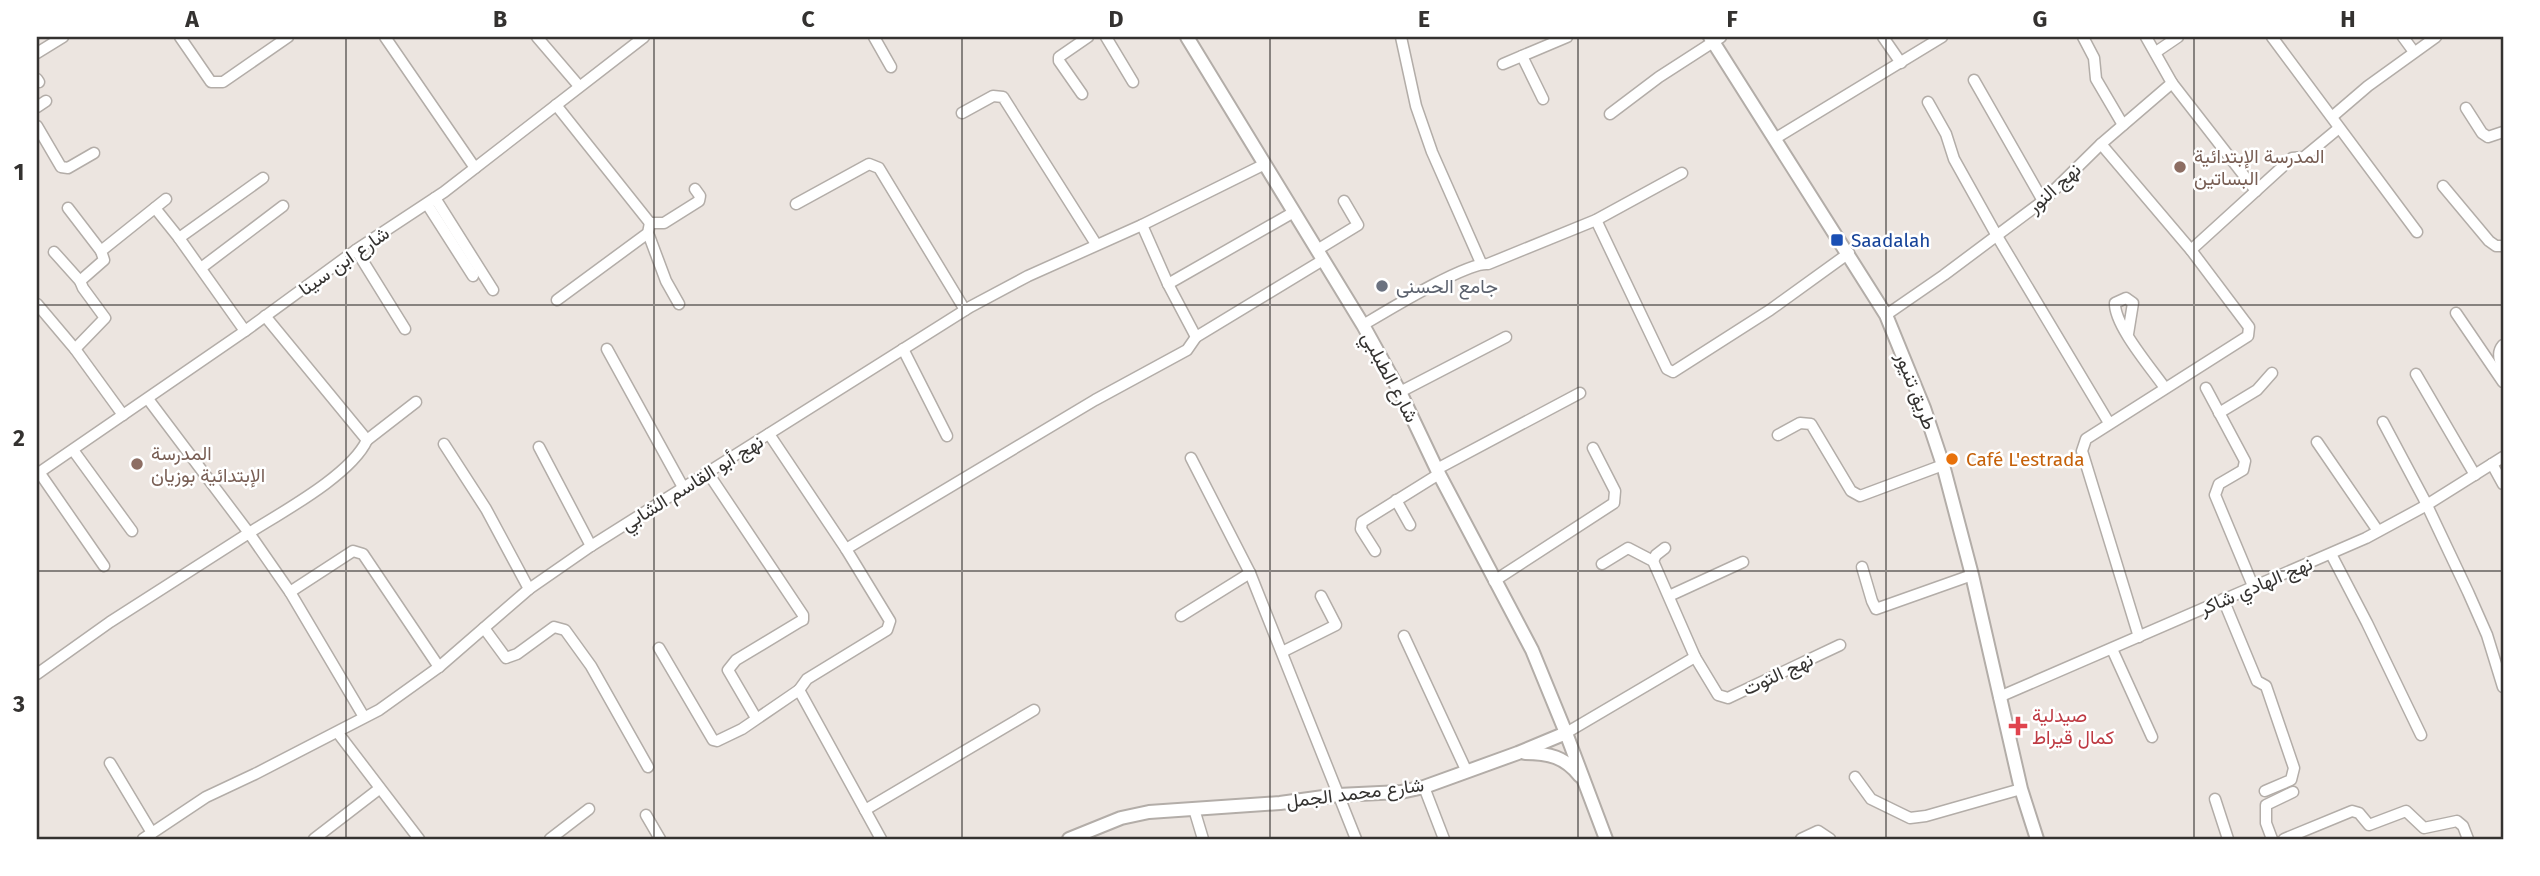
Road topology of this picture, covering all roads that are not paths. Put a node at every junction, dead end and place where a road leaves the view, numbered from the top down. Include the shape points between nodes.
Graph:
1 (63, 37) edge
2 (180, 37) edge
3 (288, 37) edge
4 (385, 37) edge
5 (537, 37) edge
6 (644, 37) edge
7 (874, 37) edge
8 (1088, 37) edge
9 (1106, 37) edge
10 (1187, 37) edge
11 (1401, 37) edge
12 (1567, 37) edge
13 (1883, 37) edge
14 (1942, 37) edge
15 (2083, 37) edge
16 (2146, 37) edge
17 (2178, 37) edge
18 (2272, 37) edge
19 (2403, 37) edge
20 (2436, 37) edge
21 (1715, 38) edge
22 (2156, 52) junction
23 (2414, 52) junction
24 (37, 53) edge
25 (1522, 56) junction
26 (1901, 63) junction
27 (1503, 64) dead end
28 (891, 67) dead end
29 (1974, 80) dead end
30 (1133, 82) dead end
31 (2172, 83) junction
32 (579, 86) junction
33 (1082, 94) dead end
34 (1542, 99) dead end
35 (1928, 102) dead end
36 (555, 105) junction
37 (2466, 108) dead end
38 (962, 113) dead end
39 (1610, 114) dead end
40 (2333, 116) junction
41 (2123, 125) junction
42 (37, 126) edge
43 (2339, 128) junction
44 (2503, 132) edge
45 (1776, 138) junction
46 (2101, 144) junction
47 (94, 153) dead end
48 (1265, 164) junction
49 (475, 168) junction
50 (1682, 173) dead end
51 (262, 178) dead end
52 (2443, 186) dead end
53 (695, 189) dead end
54 (2256, 191) junction
55 (166, 200) dead end
56 (431, 201) junction
57 (1344, 201) dead end
58 (2043, 201) junction
59 (796, 204) dead end
60 (283, 206) dead end
61 (68, 208) dead end
62 (155, 208) junction
63 (1294, 212) junction
64 (1596, 220) junction
65 (1142, 225) junction
66 (649, 228) junction
67 (2417, 232) dead end
68 (1997, 236) junction
69 (179, 238) junction
70 (1096, 244) junction
71 (2503, 246) edge
72 (101, 250) junction
73 (356, 250) junction
74 (2191, 250) junction
75 (54, 252) dead end
76 (1849, 253) junction
77 (1320, 255) junction
78 (1481, 263) junction
79 (201, 268) junction
80 (473, 276) dead end
81 (80, 281) junction
82 (1168, 284) junction
83 (493, 290) dead end
84 (557, 300) dead end
85 (37, 304) edge
86 (679, 304) dead end
87 (965, 310) junction
88 (2456, 313) dead end
89 (1886, 315) junction
90 (265, 316) junction
91 (1363, 325) junction
92 (405, 329) dead end
93 (245, 331) junction
94 (2128, 334) dead end
95 (1196, 337) junction
96 (1506, 337) dead end
97 (2503, 345) edge
98 (75, 349) junction
99 (607, 349) dead end
100 (903, 349) junction
101 (2503, 367) edge
102 (2272, 373) dead end
103 (2416, 374) dead end
104 (2503, 382) edge
105 (2165, 388) junction
106 (2206, 388) dead end
107 (1399, 392) junction
108 (1580, 393) dead end
109 (148, 399) junction
110 (416, 402) dead end
111 (2220, 414) junction
112 (123, 415) junction
113 (2383, 422) dead end
114 (2109, 423) junction
115 (769, 434) junction
116 (1778, 435) dead end
117 (947, 436) dead end
118 (367, 440) junction
119 (2317, 442) dead end
120 (444, 444) dead end
121 (539, 447) dead end
122 (1593, 448) dead end
123 (73, 450) junction
124 (2503, 457) edge
125 (1191, 458) dead end
126 (2492, 464) junction
127 (1943, 465) junction
128 (1438, 471) junction
129 (38, 473) edge
130 (708, 473) junction
131 (2475, 475) junction
132 (2503, 484) edge
133 (684, 489) junction
134 (1396, 500) junction
135 (2425, 506) junction
136 (1410, 525) dead end
137 (132, 531) dead end
138 (2378, 531) junction
139 (249, 533) junction
140 (591, 546) junction
141 (1665, 548) dead end
142 (846, 549) junction
143 (1375, 551) dead end
144 (2331, 554) junction
145 (1653, 561) junction
146 (1743, 562) dead end
147 (1602, 564) dead end
148 (104, 566) dead end
149 (1862, 567) dead end
150 (1250, 573) junction
151 (1972, 575) junction
152 (1494, 581) junction
153 (2253, 586) junction
154 (529, 589) junction
155 (290, 592) junction
156 (1321, 596) dead end
157 (1669, 596) junction
158 (2223, 599) junction
159 (1181, 616) dead end
160 (484, 628) junction
161 (1404, 636) dead end
162 (2139, 637) junction
163 (1840, 645) dead end
164 (659, 648) dead end
165 (2112, 649) junction
166 (1282, 652) junction
167 (1695, 657) junction
168 (439, 667) junction
169 (37, 674) edge
170 (2503, 687) edge
171 (799, 690) junction
172 (1999, 696) junction
173 (1034, 710) dead end
174 (365, 717) junction
175 (756, 718) junction
176 (338, 733) junction
177 (1566, 733) junction
178 (2421, 735) dead end
179 (2152, 737) dead end
180 (1518, 753) junction
181 (110, 763) dead end
182 (648, 767) dead end
183 (1467, 772) junction
184 (1855, 777) dead end
185 (1585, 783) junction
186 (1424, 787) junction
187 (379, 789) junction
188 (2021, 789) junction
189 (2265, 791) dead end
190 (2292, 792) dead end
191 (1338, 795) junction
192 (2215, 799) dead end
193 (589, 809) dead end
194 (1195, 809) junction
195 (865, 810) junction
196 (646, 815) dead end
197 (148, 836) edge
198 (314, 839) edge
199 (419, 839) edge
200 (550, 839) edge
201 (660, 839) edge
202 (881, 839) edge
203 (1069, 839) edge
204 (1203, 839) edge
205 (1356, 839) edge
206 (1444, 839) edge
207 (1606, 839) edge
208 (1801, 839) edge
209 (1830, 839) edge
210 (2028, 839) edge
211 (2036, 839) edge
212 (2228, 839) edge
213 (2270, 839) edge
214 (2284, 839) edge
215 (2468, 839) edge

1 - 24 street
2 - 3 street via 211,82 223,82
4 - 49 street
5 - 32 street
6 - 32 street, شارع ابن سينا
7 - 28 street
8 - 33 street via 1059,57
9 - 30 street
10 - 48 street, شارع الطبلبي
11 - 78 street via 1432,152
12 - 25 street
13 - 26 street
14 - 26 street
15 - 41 street via 2094,58 2096,79
16 - 22 street
17 - 22 street
18 - 40 street
19 - 23 street
20 - 23 street
21 - 39 street
21 - 45 street, طريق تنيور
22 - 31 street
23 - 40 street
25 - 27 street
25 - 34 street
26 - 45 street
29 - 58 street
31 - 41 street, نهج النور
31 - 54 street
32 - 36 street, شارع ابن سينا
35 - 68 street
36 - 49 street, شارع ابن سينا
36 - 66 street
37 - 44 street via 2488,137
38 - 70 street via 993,96 1003,97
40 - 43 street
41 - 46 street, نهج النور
42 - 47 street via 61,167 68,168
43 - 54 street via 2304,157 2292,158
43 - 67 street
45 - 76 street, طريق تنيور
46 - 58 street, نهج النور
46 - 74 street
48 - 63 street, شارع الطبلبي
48 - 65 street, نهج أبو القاسم الشابي
49 - 56 street, شارع ابن سينا
50 - 64 street
51 - 69 street
52 - 71 street via 2489,241
53 - 66 street via 699,201
54 - 74 street
55 - 62 street
56 - 73 street, شارع ابن سينا
56 - 80 street
56 - 83 street
57 - 77 street via 1358,225
58 - 68 street, نهج النور
59 - 87 street via 869,164 879,168
60 - 79 street
61 - 72 street
62 - 69 street
62 - 72 street
63 - 77 street, شارع الطبلبي
63 - 82 street
64 - 76 street via 1667,369 1673,372
64 - 78 street
65 - 70 street, نهج أبو القاسم الشابي
65 - 82 street
66 - 84 street
66 - 86 street via 666,281
68 - 89 street, نهج النور
68 - 114 street
69 - 79 street
70 - 87 street, نهج أبو القاسم الشابي
72 - 81 street via 104,260
73 - 90 street, شارع ابن سينا
73 - 92 street
74 - 105 street via 2249,327 2248,336
75 - 81 street
76 - 89 street, طريق تنيور
77 - 91 street, شارع الطبلبي
77 - 95 street
78 - 91 street
79 - 93 street
81 - 98 street via 105,318
82 - 95 street
85 - 98 street
87 - 100 street, نهج أبو القاسم الشابي
88 - 104 street
89 - 127 street, طريق تنيور
90 - 93 street, شارع ابن سينا
90 - 118 street
91 - 107 street, شارع الطبلبي
93 - 109 street, شارع ابن سينا
94 - 105 street
95 - 142 street via 1187,350
96 - 107 street
97 - 101 street via 2499,359
98 - 112 street
99 - 133 street
100 - 115 street, نهج أبو القاسم الشابي
100 - 117 street
102 - 111 street via 2257,390
103 - 131 street
105 - 114 street
106 - 111 street
107 - 128 street, شارع الطبلبي
108 - 128 street
109 - 112 street, شارع ابن سينا
109 - 139 street
110 - 118 street
111 - 153 street via 2245,461 2243,470 2219,484 2215,495
112 - 123 street, شارع ابن سينا
113 - 135 street
114 - 162 street via 2086,439 2082,451
115 - 130 street, نهج أبو القاسم الشابي
115 - 142 street
116 - 127 street via 1800,423 1811,424 1851,491 1860,496
118 - 139 street via 320,488
119 - 138 street
120 - 154 street
121 - 140 street
122 - 152 street via 1615,491 1614,503
123 - 129 street, شارع ابن سينا
123 - 137 street
124 - 126 street, نهج الهادي شاكر
125 - 150 street
126 - 131 street, نهج الهادي شاكر
126 - 132 street
127 - 151 street, طريق تنيور
128 - 134 street
128 - 152 street, شارع الطبلبي
129 - 148 street
130 - 133 street, نهج أبو القاسم الشابي
130 - 175 street via 803,615 803,620 736,660 728,670
131 - 135 street, نهج الهادي شاكر
133 - 140 street, نهج أبو القاسم الشابي
134 - 136 street
134 - 143 street via 1362,522 1361,529
135 - 138 street, نهج الهادي شاكر
135 - 170 street via 2482,623
138 - 144 street, نهج الهادي شاكر
139 - 155 street
139 - 169 street
140 - 154 street, نهج أبو القاسم الشابي
141 - 145 street
142 - 171 street via 890,621 887,629 807,680
144 - 153 street, نهج الهادي شاكر
144 - 178 street
145 - 147 street via 1628,548
145 - 157 street, نهج التوت
146 - 157 street
149 - 151 street via 1876,609
150 - 159 street
150 - 166 street
151 - 172 street, طريق تنيور
152 - 177 street, شارع الطبلبي via 1532,650
153 - 158 street, نهج الهادي شاكر
154 - 160 street, نهج أبو القاسم الشابي
155 - 168 street via 353,551 363,554
155 - 174 street
156 - 166 street via 1336,625
157 - 167 street, نهج التوت
158 - 162 street, نهج الهادي شاكر
158 - 189 street via 2257,681 2266,686 2294,768 2291,780
160 - 168 street, نهج أبو القاسم الشابي
160 - 182 street via 506,658 554,627 565,629
161 - 183 street
162 - 165 street, نهج الهادي شاكر
163 - 167 street, نهج التوت via 1727,698 1718,695
164 - 175 street via 713,740 721,741
165 - 172 street, نهج الهادي شاكر
165 - 179 street
166 - 191 street
167 - 177 street
168 - 174 street, نهج أبو القاسم الشابي
171 - 175 street
171 - 195 street
172 - 188 street, طريق تنيور
173 - 195 street
174 - 176 street, نهج أبو القاسم الشابي
176 - 187 street
176 - 197 street, نهج أبو القاسم الشابي via 206,797
177 - 180 street, شارع محمد الجمل
177 - 185 street
180 - 183 street, شارع محمد الجمل
180 - 185 street via 1560,758
181 - 197 street
183 - 186 street, شارع محمد الجمل
184 - 188 street via 1871,799 1910,818
185 - 207 street
186 - 191 street, شارع محمد الجمل
186 - 206 street
187 - 198 street
187 - 199 street
188 - 210 street, طريق تنيور
188 - 211 street, طريق تنيور
190 - 213 street via 2266,805
191 - 194 street, شارع محمد الجمل
191 - 205 street
192 - 212 street
193 - 200 street
194 - 203 street, شارع محمد الجمل via 1121,818
194 - 204 street
195 - 202 street
196 - 201 street
208 - 209 street via 1818,831
214 - 215 street via 2352,811 2369,825 2406,811 2424,828 2457,821

